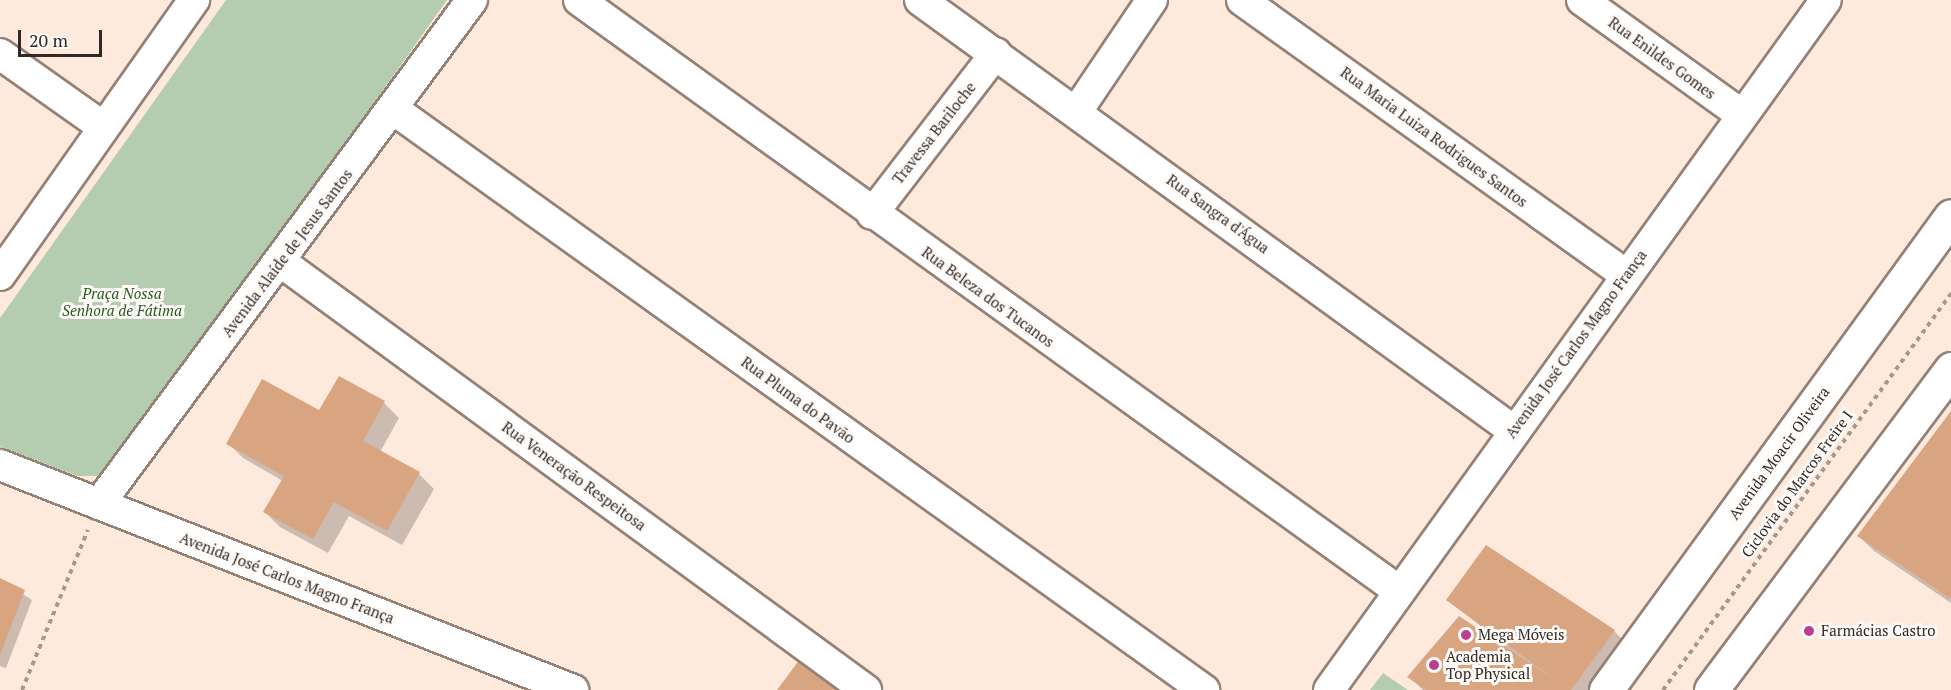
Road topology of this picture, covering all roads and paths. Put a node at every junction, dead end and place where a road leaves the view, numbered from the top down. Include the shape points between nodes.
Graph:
1 (194, 0) edge
2 (472, 0) edge
3 (579, 0) edge
4 (920, 0) edge
5 (1152, 0) edge
6 (1242, 0) edge
7 (1582, 0) edge
8 (1826, 0) edge
9 (996, 53) junction
10 (0, 54) edge
11 (393, 110) junction
12 (1077, 111) junction
13 (1742, 115) junction
14 (103, 128) junction
15 (872, 214) junction
16 (1951, 216) edge
17 (281, 262) junction
18 (0, 275) edge
19 (1626, 275) junction
20 (1951, 293) edge
21 (1951, 369) edge
22 (1514, 431) junction
23 (0, 465) edge
24 (99, 504) junction
25 (1399, 591) junction
26 (22, 690) edge
27 (573, 690) edge
28 (866, 690) edge
29 (1204, 690) edge
30 (1329, 690) edge
31 (1606, 690) edge
32 (1663, 690) edge
33 (1712, 690) edge

1 - 14 street
2 - 11 street, Avenida Alaíde de Jesus Santos
3 - 15 street, Rua Beleza dos Tucanos
4 - 9 street, Rua Sangra d'Água
5 - 12 street
6 - 19 street, Rua Maria Luiza Rodrigues Santos
7 - 13 street, Rua Enildes Gomes
8 - 13 street, Avenida José Carlos Magno França
9 - 12 street, Rua Sangra d'Água
9 - 15 street, Travessa Bariloche
10 - 14 street
11 - 17 street, Avenida Alaíde de Jesus Santos
11 - 29 street, Rua Pluma do Pavão
12 - 22 street, Rua Sangra d'Água
13 - 19 street, Avenida José Carlos Magno França
14 - 18 street
15 - 25 street, Rua Beleza dos Tucanos
16 - 31 main road, Avenida Moacir Oliveira
17 - 24 street, Avenida Alaíde de Jesus Santos
17 - 28 street, Rua Veneração Respeitosa
19 - 22 street, Avenida José Carlos Magno França
20 - 32 path, Ciclovia do Marcos Freire I
21 - 33 main road
22 - 25 street, Avenida José Carlos Magno França
23 - 24 street, Avenida José Carlos Magno França
24 - 26 path
24 - 27 street, Avenida José Carlos Magno França
25 - 30 street, Avenida José Carlos Magno França

